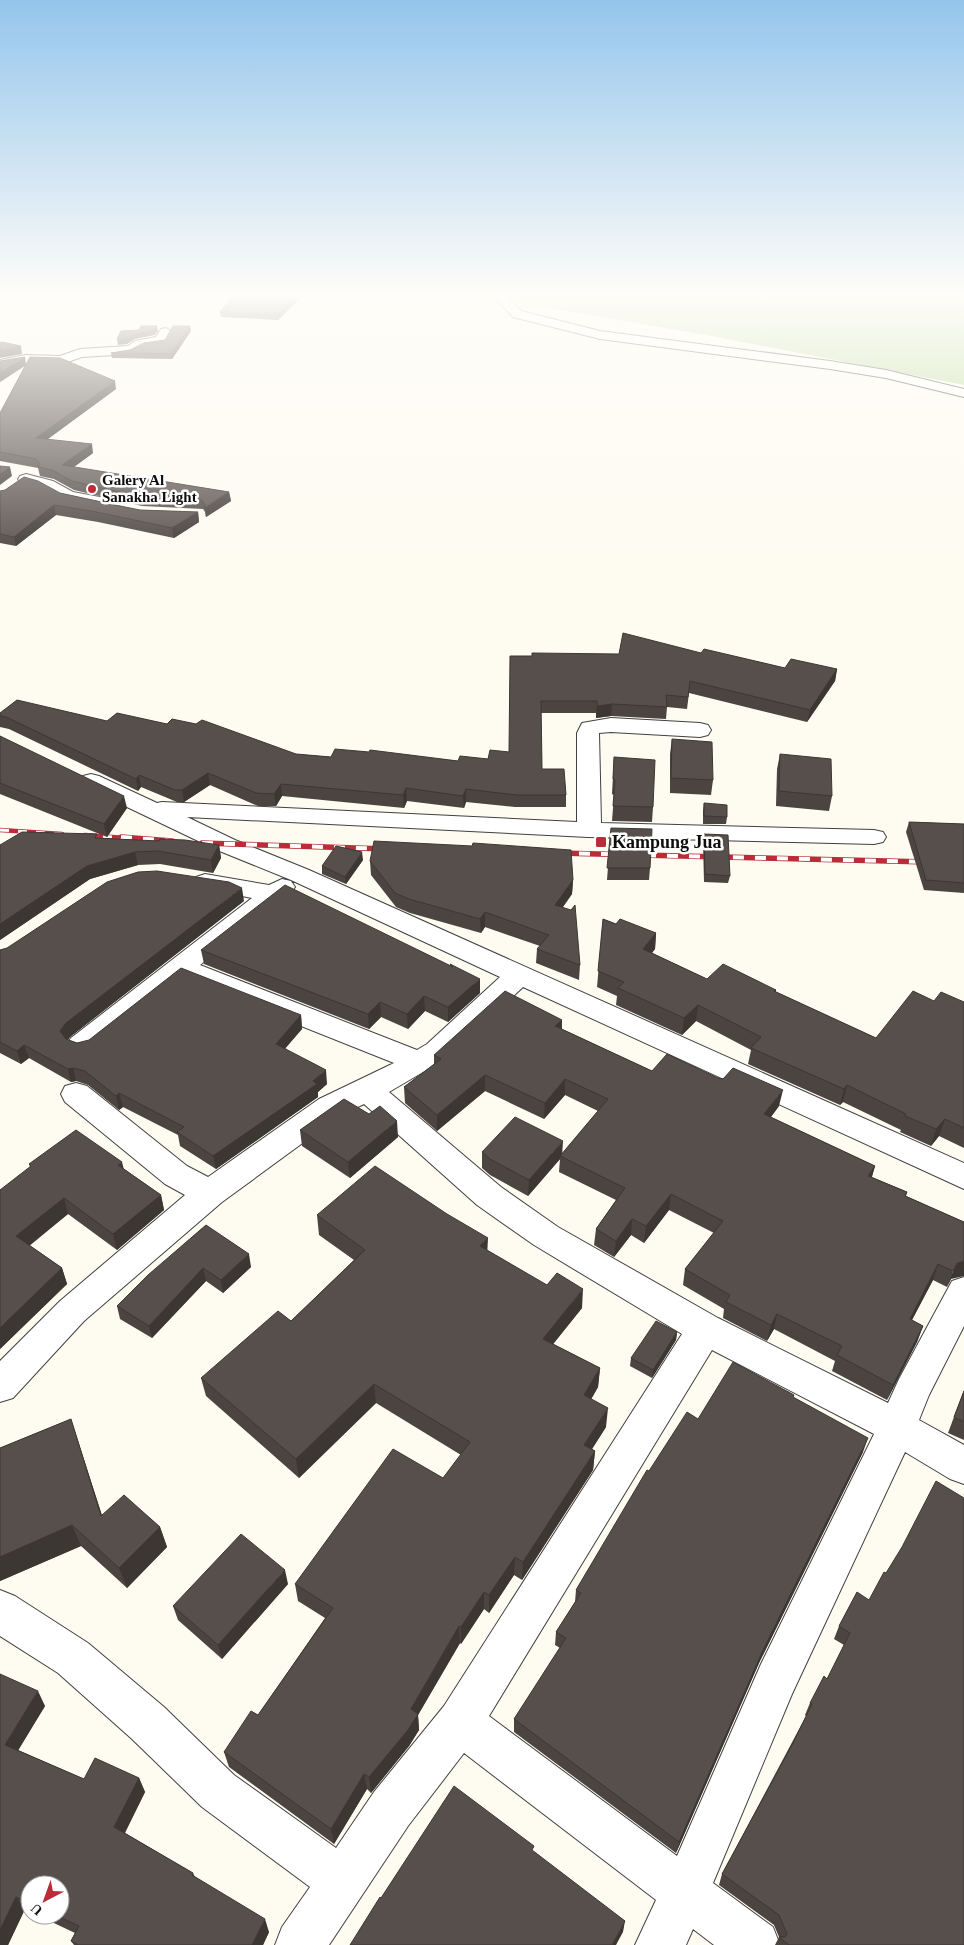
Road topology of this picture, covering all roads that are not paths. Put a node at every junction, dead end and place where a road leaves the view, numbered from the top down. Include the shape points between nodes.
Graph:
1 (938, 387) edge
2 (964, 393) edge
3 (19, 478) edge
4 (114, 507) edge
5 (700, 730) dead end
6 (70, 770) edge
7 (148, 808) junction
8 (588, 830) junction
9 (874, 837) dead end
10 (300, 876) junction
11 (179, 877) edge
12 (272, 893) junction
13 (180, 967) junction
14 (518, 975) junction
15 (81, 1045) edge
16 (420, 1062) junction
17 (367, 1090) junction
18 (76, 1094) dead end
19 (964, 1177) edge
20 (210, 1193) junction
21 (964, 1291) edge
22 (705, 1329) junction
23 (4, 1377) edge
24 (897, 1427) junction
25 (964, 1466) edge
26 (0, 1611) edge
27 (460, 1722) junction
28 (342, 1881) junction
29 (686, 1891) junction
30 (300, 1945) edge
31 (660, 1945) edge
32 (755, 1945) edge

1 - 2 street
3 - 4 street via 47,484 68,496
5 - 8 street via 611,725 590,728
6 - 7 street
7 - 8 street
7 - 10 street
8 - 9 street
10 - 12 street
10 - 14 street
11 - 12 street
12 - 13 street
13 - 15 street
13 - 16 street
14 - 16 street via 437,1051
14 - 19 street
16 - 17 street
17 - 20 street via 330,1107
17 - 22 street via 489,1196 546,1236
18 - 20 street via 176,1175
20 - 23 street via 72,1310
21 - 24 street
22 - 24 street
22 - 27 street
24 - 25 street
24 - 29 street via 776,1679
26 - 28 street via 73,1658 148,1723 218,1791
27 - 28 street via 391,1809
27 - 29 street
28 - 30 street
29 - 31 street
29 - 32 street

